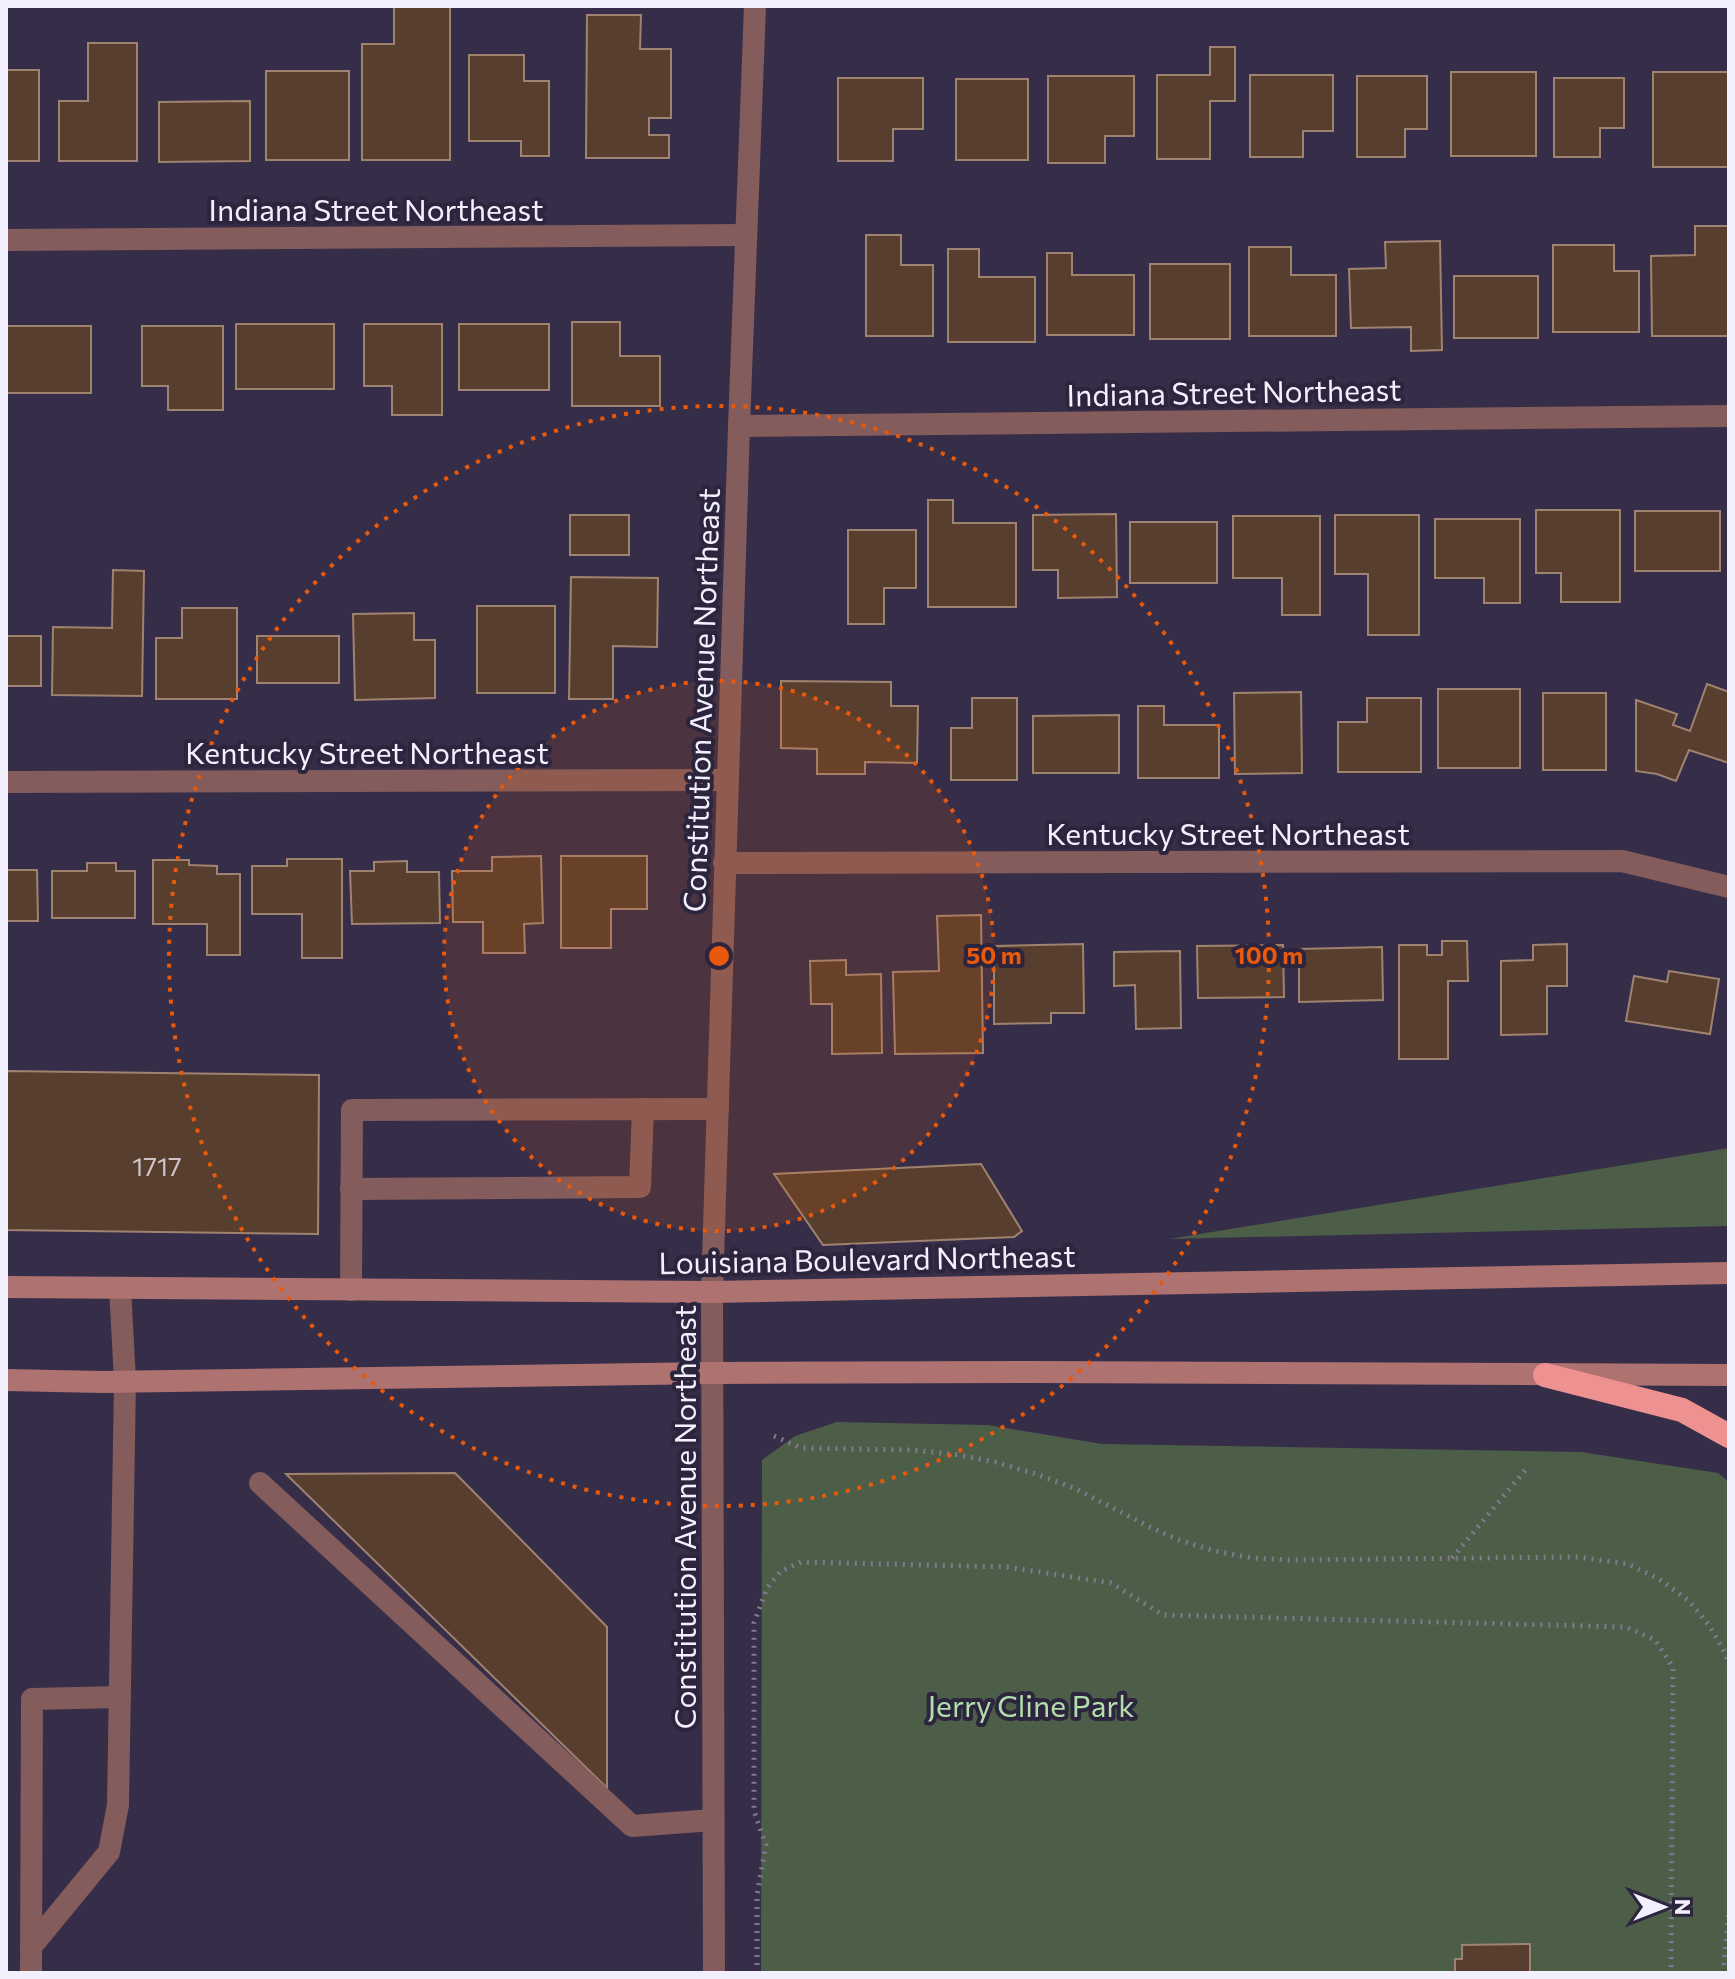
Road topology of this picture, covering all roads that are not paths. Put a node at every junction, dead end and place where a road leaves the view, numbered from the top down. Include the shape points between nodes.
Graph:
1 (755, 6) edge
2 (746, 235) junction
3 (6, 240) edge
4 (1729, 416) edge
5 (739, 426) junction
6 (727, 780) junction
7 (6, 782) edge
8 (724, 863) junction
9 (1729, 887) edge
10 (643, 1109) junction
11 (718, 1109) junction
12 (351, 1189) junction
13 (1729, 1273) edge
14 (6, 1287) edge
15 (120, 1288) junction
16 (351, 1290) junction
17 (712, 1292) junction
18 (712, 1373) junction
19 (1545, 1375) junction
20 (1729, 1375) edge
21 (6, 1380) edge
22 (125, 1381) junction
23 (1729, 1436) edge
24 (260, 1483) dead end
25 (120, 1697) junction
26 (713, 1820) junction
27 (31, 1947) junction
28 (31, 1973) edge
29 (714, 1973) edge

1 - 2 street, Constitution Avenue Northeast
2 - 3 street, Indiana Street Northeast
2 - 5 street, Constitution Avenue Northeast
4 - 5 street, Indiana Street Northeast
5 - 6 street, Constitution Avenue Northeast
6 - 7 street, Kentucky Street Northeast
6 - 8 street, Constitution Avenue Northeast
8 - 9 street, Kentucky Street Northeast via 1622,861
8 - 11 street, Constitution Avenue Northeast
10 - 11 street
10 - 12 street via 640,1187
10 - 12 street via 352,1110
11 - 17 street, Constitution Avenue Northeast
12 - 16 street
13 - 17 main road, Louisiana Boulevard Northeast
14 - 15 main road, Louisiana Boulevard Northeast
15 - 16 main road, Louisiana Boulevard Northeast
15 - 22 street
16 - 17 main road, Louisiana Boulevard Northeast
17 - 18 street, Constitution Avenue Northeast
18 - 19 main road
18 - 22 main road
18 - 26 street, Constitution Avenue Northeast
19 - 20 main road
19 - 23 highway via 1682,1410
21 - 22 main road
22 - 25 street
24 - 26 street via 632,1826
25 - 27 street via 118,1805 109,1852
25 - 27 street via 32,1699
26 - 29 street, Constitution Avenue Northeast
27 - 28 street

